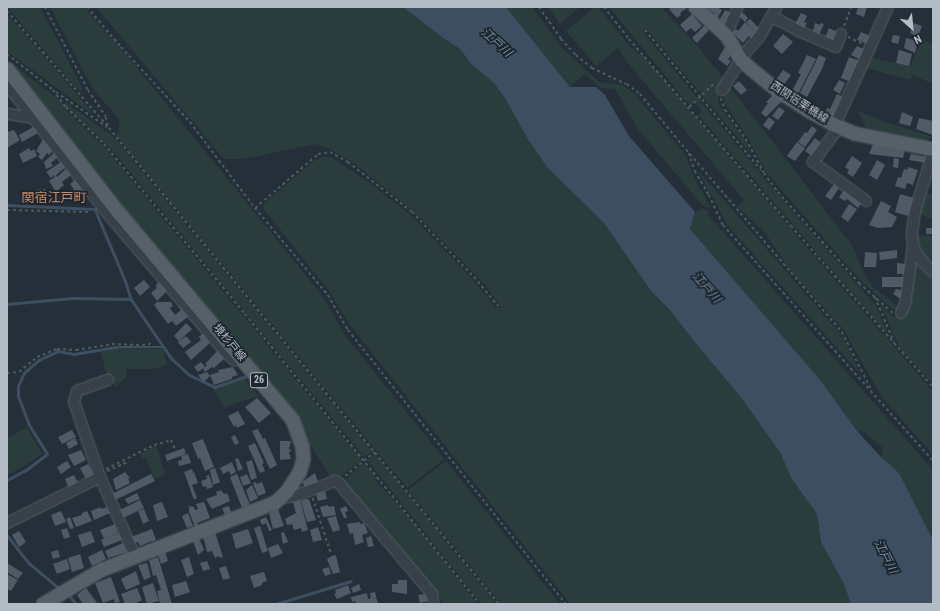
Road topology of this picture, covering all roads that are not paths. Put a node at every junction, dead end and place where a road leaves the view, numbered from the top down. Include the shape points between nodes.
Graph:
1 (695, 7) edge
2 (738, 7) edge
3 (777, 7) edge
4 (888, 7) edge
5 (773, 17) junction
6 (841, 34) road end
7 (726, 35) junction
8 (740, 58) junction
9 (7, 69) edge
10 (7, 86) edge
11 (722, 88) road end
12 (7, 114) edge
13 (33, 118) junction
14 (837, 126) junction
15 (933, 151) edge
16 (866, 201) dead end
17 (913, 246) junction
18 (933, 272) edge
19 (901, 313) road end
20 (243, 360) junction
21 (108, 380) dead end
22 (101, 475) junction
23 (281, 498) junction
24 (7, 522) edge
25 (135, 556) junction
26 (42, 604) edge
27 (433, 604) edge

1 - 7 main road, 西関宿栗橋線
2 - 7 street
3 - 5 street
4 - 14 street
5 - 6 street via 836,47
5 - 8 street
7 - 8 main road, 西関宿栗橋線
8 - 11 street
8 - 14 main road, 西関宿栗橋線 via 777,90
9 - 20 main road, 境杉戸線 / 26 via 118,212
10 - 13 street
12 - 13 street
13 - 20 street via 112,219 221,347 234,360
14 - 15 main road, 西関宿栗橋線 via 865,136
14 - 16 street via 812,162
15 - 17 street via 915,211
17 - 18 street via 922,261
17 - 19 street via 905,304
20 - 23 main road, 境杉戸線 / 26 via 292,420 300,438 303,453 299,472 292,486
21 - 22 street via 77,391 74,402
22 - 24 street
22 - 25 street
23 - 25 main road, 境杉戸線 / 26
23 - 27 street via 338,482 432,594
25 - 26 main road, 境杉戸線 / 26 via 102,569

